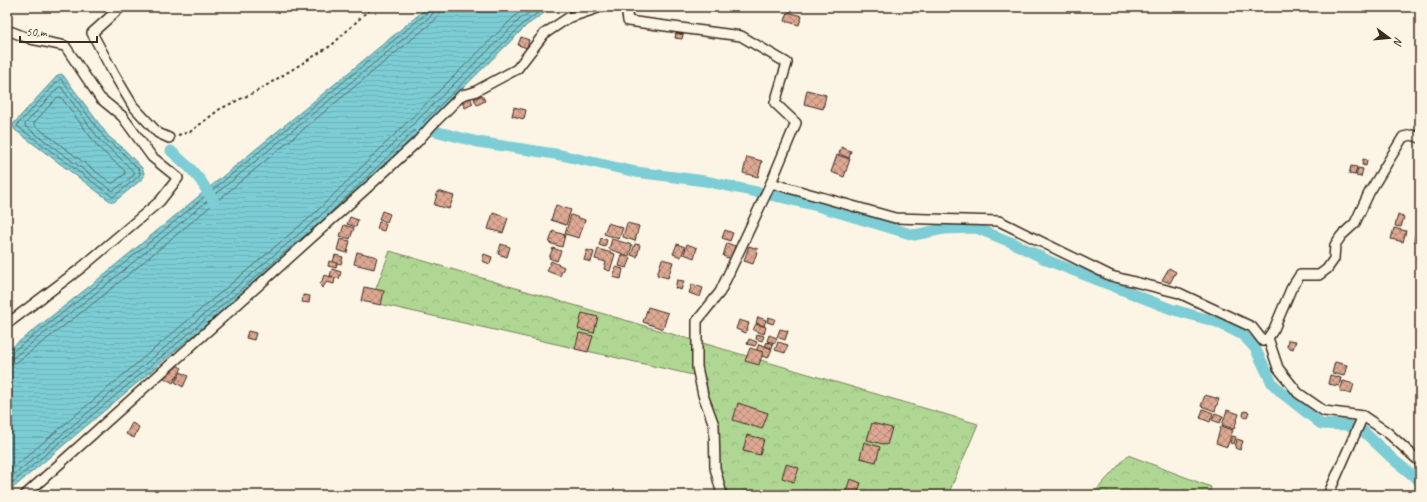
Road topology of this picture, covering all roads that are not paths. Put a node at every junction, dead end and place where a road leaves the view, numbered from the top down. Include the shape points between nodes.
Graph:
1 (121, 7) edge
2 (601, 7) edge
3 (626, 7) edge
4 (7, 30) edge
5 (169, 138) road end
6 (1420, 138) edge
7 (770, 185) junction
8 (7, 324) edge
9 (1268, 338) junction
10 (1363, 416) junction
11 (1420, 462) edge
12 (25, 495) edge
13 (722, 495) edge
14 (1328, 495) edge

1 - 5 street via 92,33 133,106 158,133
2 - 12 street via 568,18 544,34 517,69 474,92 462,95 417,142 367,188
3 - 7 street via 628,21 741,36 787,63 775,103 796,123
4 - 8 street via 31,39 65,46 100,98 122,116 152,157 178,178 154,205 81,268
6 - 9 street via 1412,135 1403,137 1369,193 1355,223 1335,245 1334,259 1319,275 1300,275 1291,288
7 - 9 street via 895,218 999,221 1111,276 1179,293 1252,327 1263,341
7 - 13 street via 720,292 697,321 697,367 703,395 714,425 715,468
9 - 10 street via 1278,368 1298,393 1324,411
10 - 11 street via 1387,432
10 - 14 street

